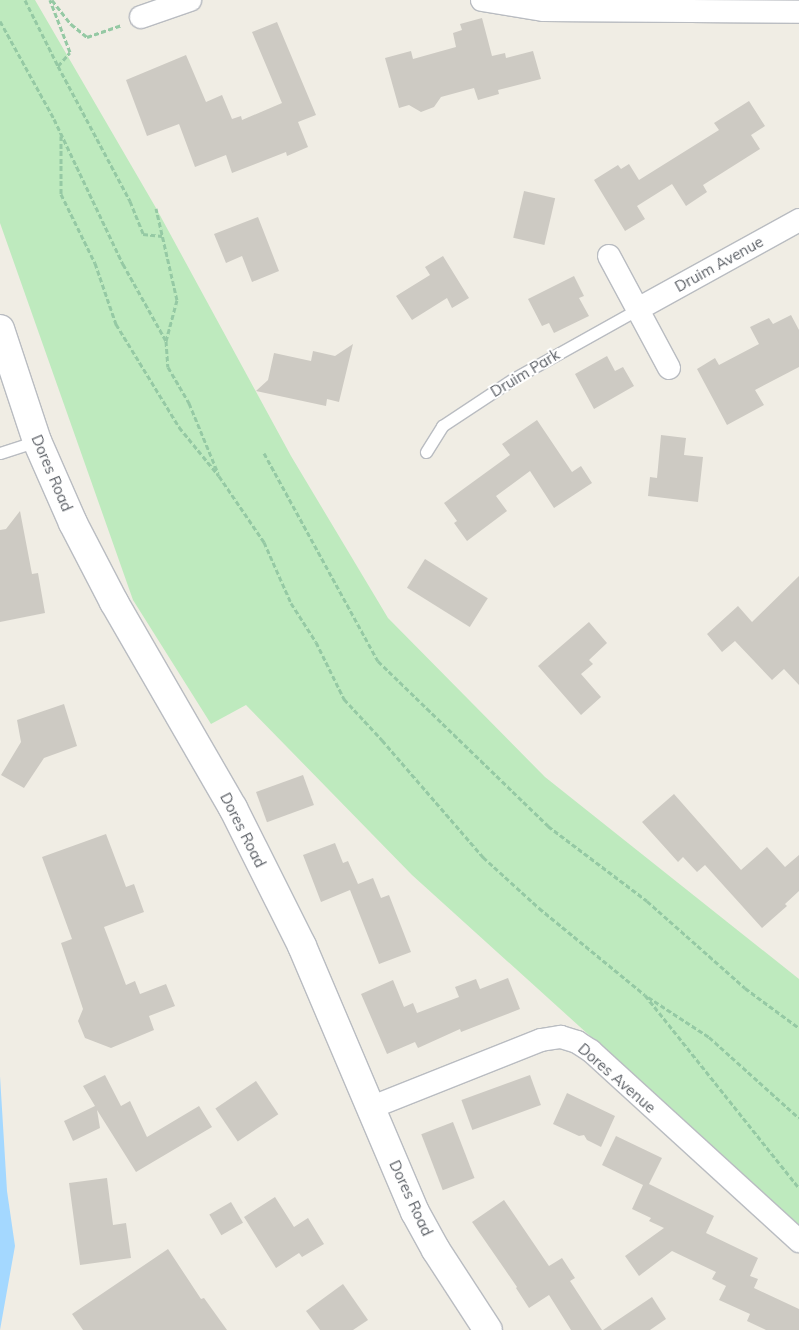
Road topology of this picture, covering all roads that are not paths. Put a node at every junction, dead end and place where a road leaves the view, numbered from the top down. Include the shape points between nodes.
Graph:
1 (190, 0) edge
2 (482, 0) edge
3 (799, 12) edge
4 (141, 17) road end
5 (799, 220) edge
6 (609, 256) dead end
7 (638, 309) junction
8 (0, 329) edge
9 (669, 368) dead end
10 (37, 441) junction
11 (426, 452) dead end
12 (0, 453) edge
13 (370, 1108) junction
14 (799, 1241) edge
15 (488, 1330) edge

1 - 4 street
2 - 3 street via 544,10
5 - 7 street, Druim Avenue
6 - 7 street
7 - 9 street
7 - 11 lane, Druim Park via 513,379 442,426
8 - 10 main road, Dores Road
10 - 12 lane
10 - 13 main road, Dores Road via 72,522 232,808 302,946
13 - 14 street, Dores Avenue via 541,1040 561,1037 591,1051
13 - 15 main road, Dores Road via 415,1212

